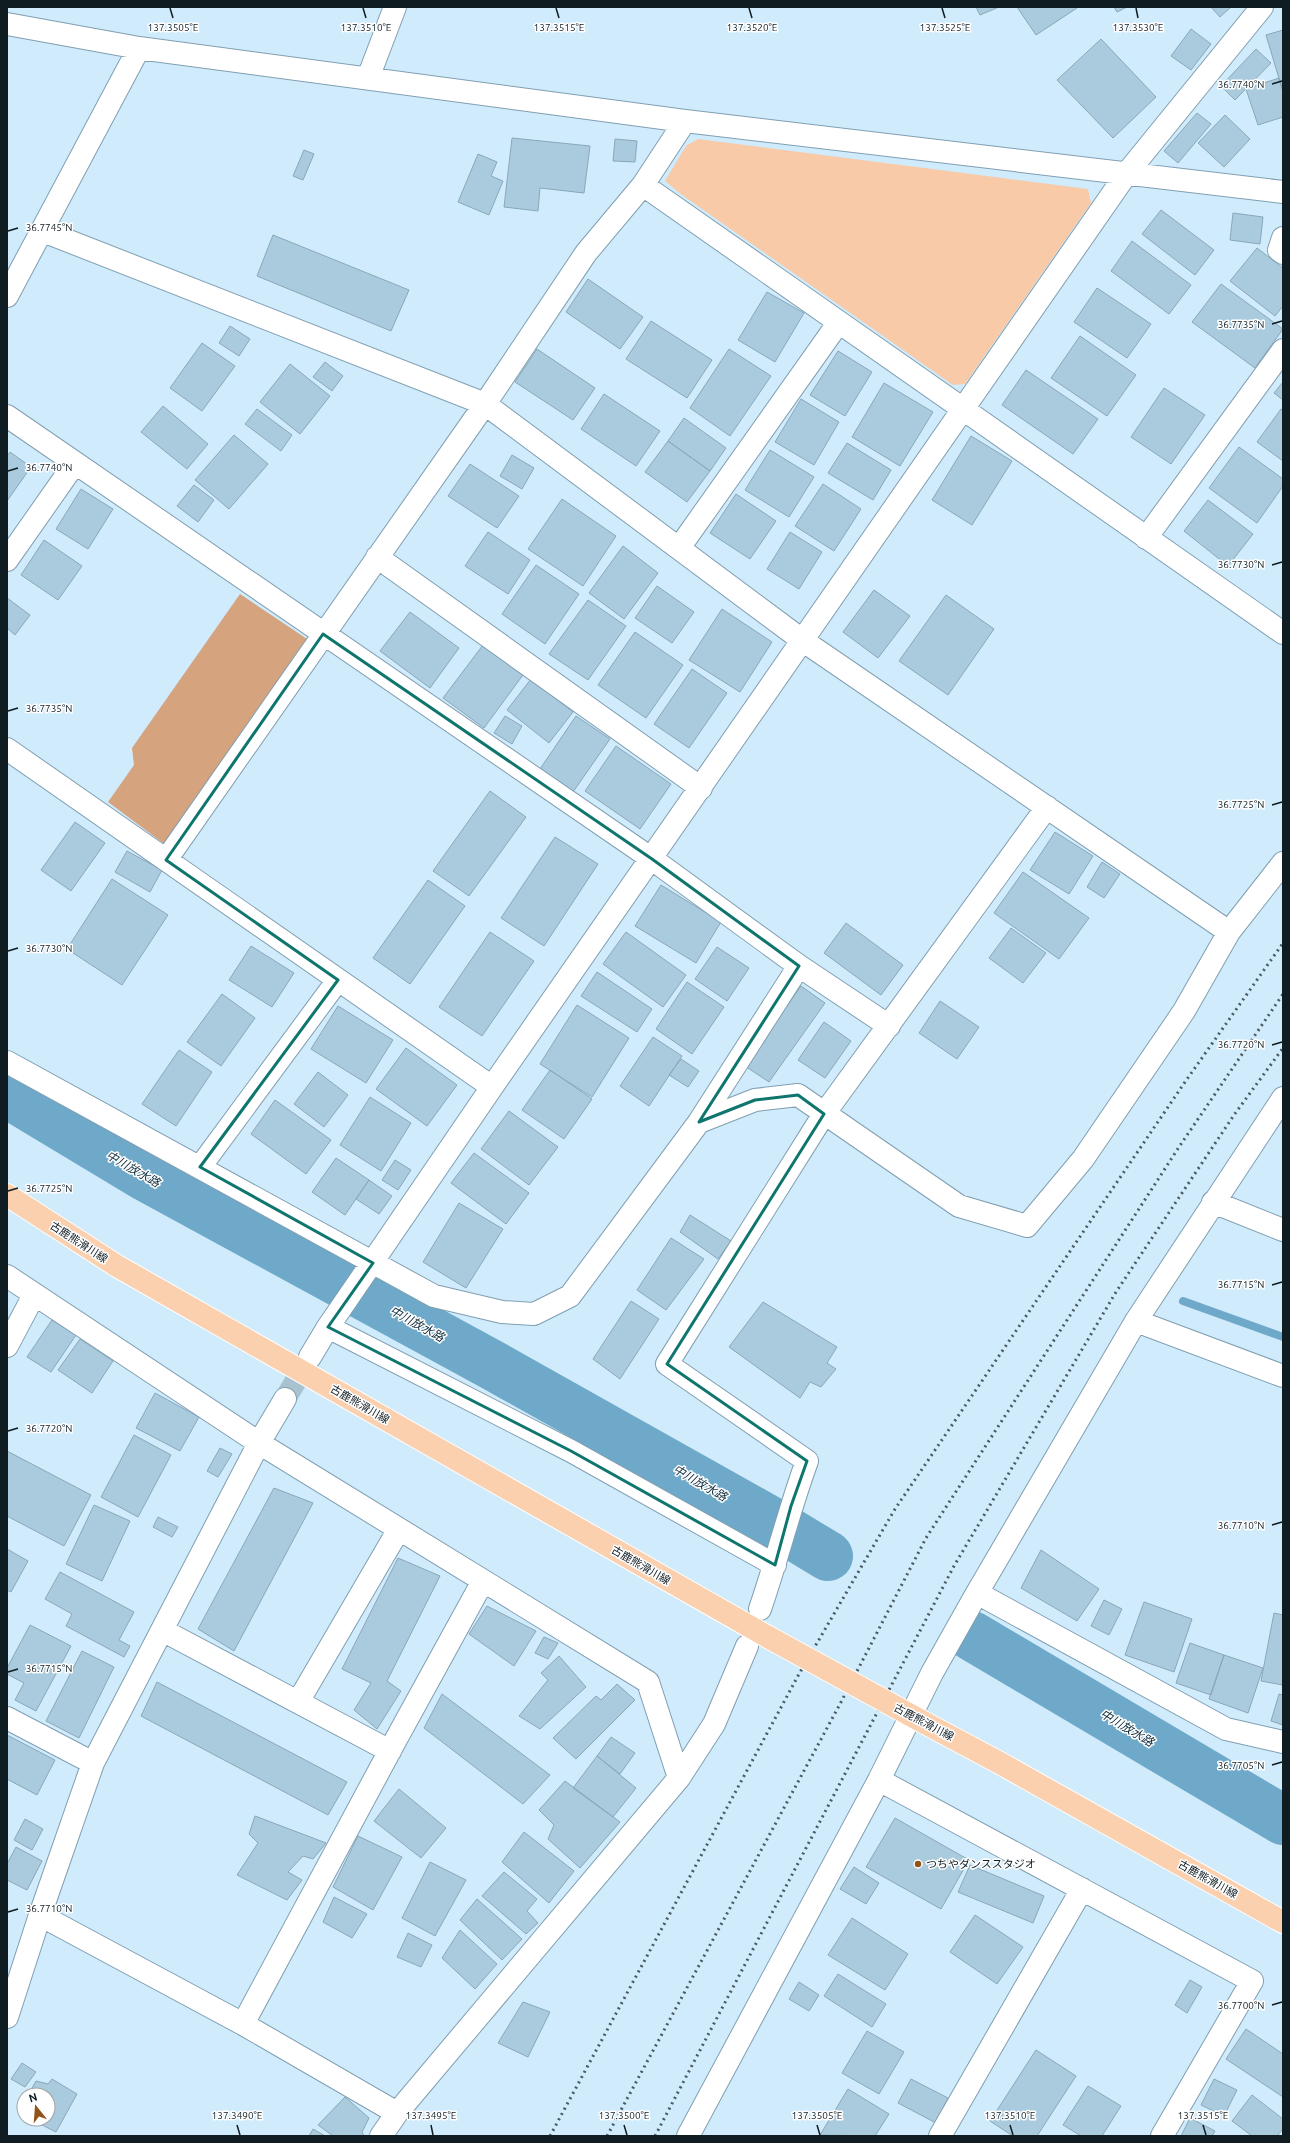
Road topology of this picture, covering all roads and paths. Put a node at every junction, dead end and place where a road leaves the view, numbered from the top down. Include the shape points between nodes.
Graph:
1 (395, 7) edge
2 (1262, 7) edge
3 (7, 24) edge
4 (139, 48) junction
5 (368, 78) junction
6 (685, 121) junction
7 (1127, 173) junction
8 (643, 184) junction
9 (1283, 192) edge
10 (43, 231) junction
11 (1283, 238) edge
12 (1283, 253) edge
13 (7, 296) edge
14 (839, 322) junction
15 (1283, 350) edge
16 (485, 404) junction
17 (964, 411) junction
18 (7, 416) edge
19 (75, 463) junction
20 (1146, 538) junction
21 (679, 548) junction
22 (377, 557) junction
23 (7, 560) edge
24 (1283, 633) edge
25 (323, 634) junction
26 (802, 640) junction
27 (7, 749) edge
28 (701, 788) junction
29 (1047, 807) junction
30 (652, 859) junction
31 (166, 860) junction
32 (1283, 862) edge
33 (1229, 932) junction
34 (799, 966) junction
35 (338, 980) junction
36 (888, 1026) junction
37 (7, 1062) edge
38 (492, 1088) junction
39 (1283, 1098) edge
40 (824, 1114) junction
41 (699, 1122) junction
42 (200, 1168) junction
43 (7, 1195) edge
44 (1213, 1202) junction
45 (1283, 1230) edge
46 (371, 1266) junction
47 (7, 1276) edge
48 (34, 1295) junction
49 (333, 1320) junction
50 (1136, 1321) junction
51 (7, 1346) edge
52 (310, 1357) tunnel mouth
53 (1283, 1376) edge
54 (285, 1400) tunnel mouth
55 (259, 1443) junction
56 (399, 1529) junction
57 (777, 1559) junction
58 (483, 1581) junction
59 (977, 1593) junction
60 (760, 1609) dead end
61 (162, 1630) junction
62 (747, 1646) dead end
63 (298, 1702) junction
64 (7, 1718) edge
65 (1283, 1742) edge
66 (390, 1751) junction
67 (93, 1763) junction
68 (679, 1778) junction
69 (879, 1780) junction
70 (1082, 1889) junction
71 (40, 1915) junction
72 (1283, 1922) edge
73 (7, 2017) edge
74 (244, 2024) junction
75 (397, 2113) junction
76 (381, 2136) edge
77 (688, 2136) edge
78 (940, 2136) edge
79 (1162, 2136) edge

1 - 5 street
2 - 7 street
3 - 4 street
4 - 5 street
4 - 10 street
5 - 6 street
6 - 7 street
6 - 8 street
7 - 9 street
7 - 17 street
8 - 14 street
8 - 16 street via 586,253
10 - 13 street
10 - 16 street
11 - 12 street via 1279,250
14 - 17 street
14 - 21 street
15 - 20 street
16 - 21 street
16 - 22 street
17 - 20 street
17 - 26 street
18 - 19 street
19 - 23 street
19 - 25 street
20 - 24 street
21 - 26 street
22 - 25 street
22 - 28 street
25 - 30 street
25 - 31 street
26 - 28 street
26 - 29 street
27 - 31 street
28 - 30 street
29 - 33 street
29 - 36 street
30 - 34 street
30 - 38 street
31 - 35 street
32 - 33 street
33 - 40 street via 1184,1011 1083,1158 1027,1226 959,1206
34 - 36 street
34 - 41 street
35 - 38 street
35 - 42 street
36 - 40 street
37 - 42 street
38 - 46 street
39 - 44 street
40 - 41 street via 798,1095 755,1100
40 - 57 street via 667,1364 807,1461 791,1506
41 - 46 street via 570,1296 534,1314 502,1312 434,1296
42 - 46 street
43 - 72 main road, 古鹿熊滑川線, bridge via 117,1266 768,1637
44 - 45 street
44 - 50 street
46 - 49 street
47 - 48 street
48 - 51 street
48 - 55 street
49 - 52 street
49 - 57 street via 571,1451
50 - 53 street
50 - 59 street
54 - 55 street
55 - 56 street
55 - 61 street
56 - 58 street
56 - 63 street
57 - 60 street
58 - 66 street
58 - 68 street via 648,1682
59 - 65 street via 1226,1730
59 - 69 street via 932,1673
61 - 63 street
61 - 67 street
62 - 68 street via 714,1724
63 - 66 street
64 - 67 street
66 - 74 street
67 - 71 street
68 - 75 street
69 - 70 street
69 - 77 street
70 - 78 street
70 - 79 street via 1252,1981
71 - 73 street
71 - 74 street
74 - 75 street
75 - 76 street

